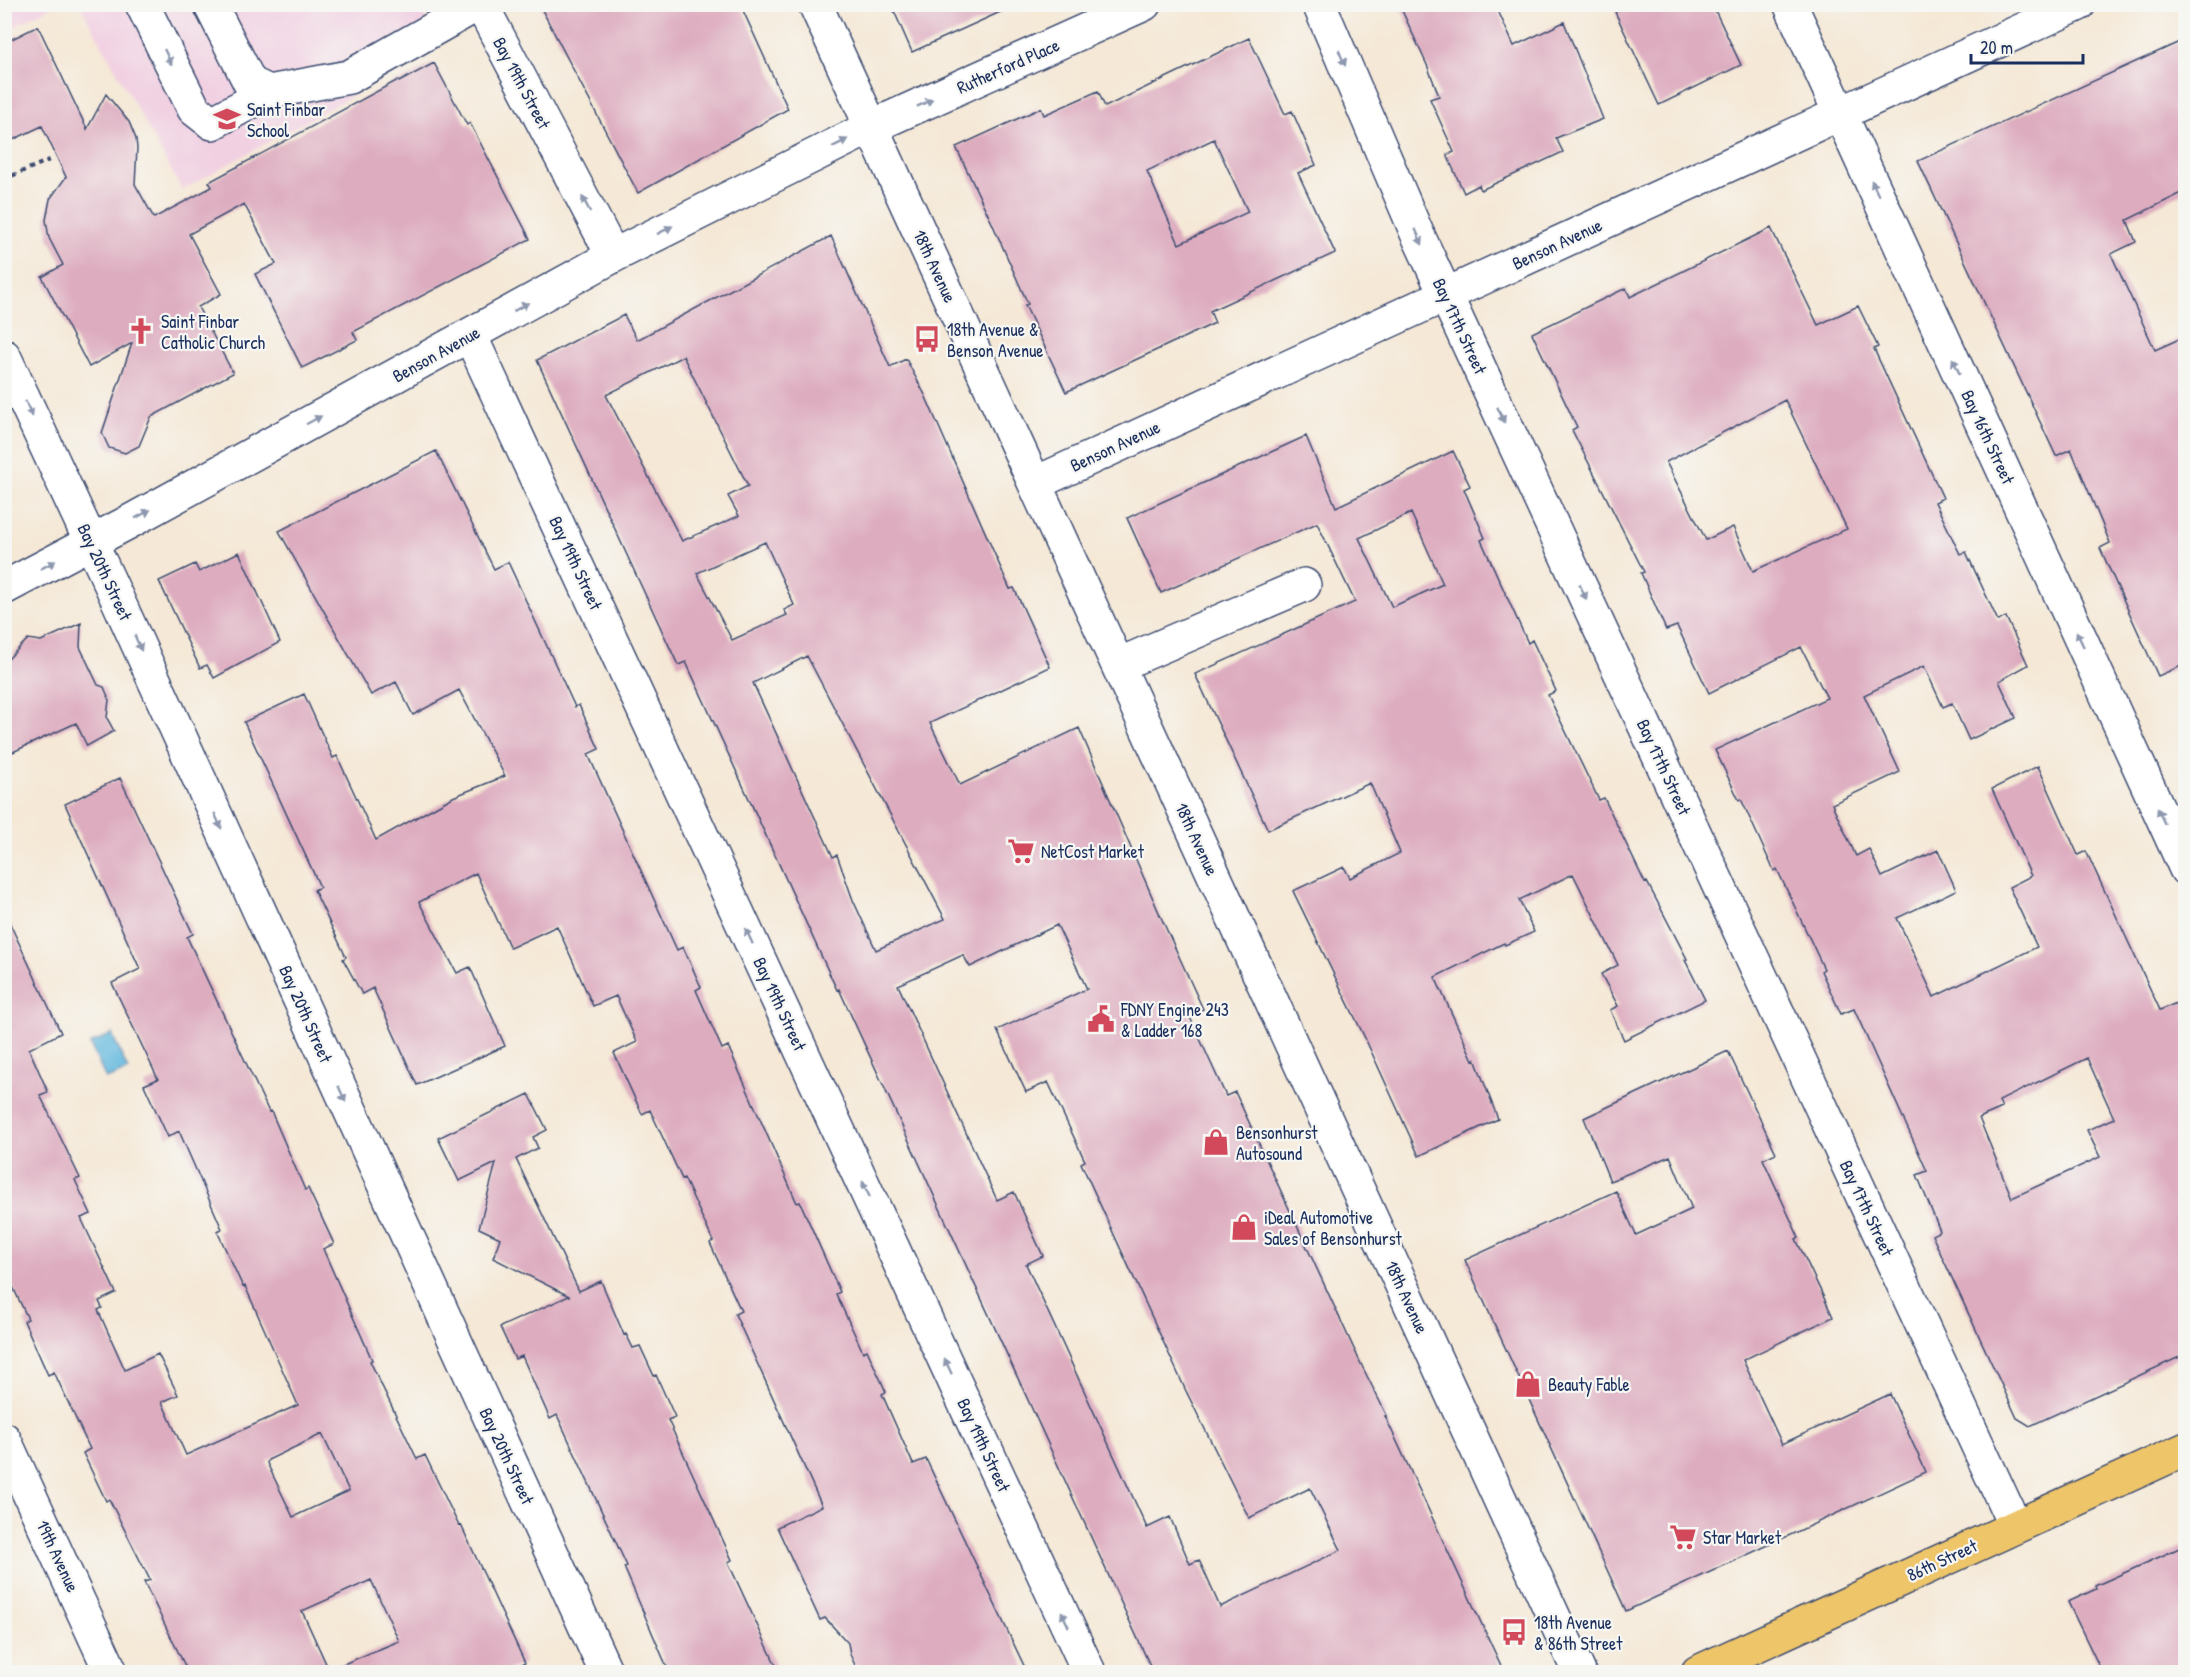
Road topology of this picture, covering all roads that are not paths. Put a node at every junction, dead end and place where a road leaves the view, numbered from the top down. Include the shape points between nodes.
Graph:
1 (142, 4) edge
2 (210, 4) edge
3 (479, 4) edge
4 (815, 4) edge
5 (1144, 4) edge
6 (1319, 4) edge
7 (1790, 4) edge
8 (2079, 4) edge
9 (269, 92) junction
10 (1840, 114) junction
11 (871, 127) junction
12 (613, 256) junction
13 (1446, 295) junction
14 (470, 335) junction
15 (4, 356) edge
16 (1036, 483) junction
17 (91, 542) junction
18 (1304, 585) dead end
19 (4, 588) edge
20 (1118, 665) junction
21 (2186, 869) edge
22 (4, 1439) edge
23 (2186, 1449) edge
24 (2015, 1526) junction
25 (111, 1672) edge
26 (606, 1672) edge
27 (1089, 1672) edge
28 (1579, 1672) edge
29 (1698, 1672) edge

1 -> 9 street via 194,110 212,123
2 - 9 street via 250,83
3 - 9 street via 349,77
12 -> 3 street, Bay 19th Street
4 - 11 street, 18th Avenue
11 -> 5 street, Rutherford Place
6 -> 13 street, Bay 17th Street
7 - 10 street, Bay 16th Street
8 - 10 street, Benson Avenue
10 - 13 street, Benson Avenue
21 -> 10 street, Bay 16th Street
12 -> 11 street, Benson Avenue
11 - 16 street, 18th Avenue
14 -> 12 street, Benson Avenue
13 - 16 street, Benson Avenue
13 -> 24 street, Bay 17th Street
17 -> 14 street, Benson Avenue
27 -> 14 street, Bay 19th Street
15 -> 17 street, Bay 20th Street
16 - 20 street, 18th Avenue
19 -> 17 street, Benson Avenue
17 -> 26 street, Bay 20th Street
18 - 20 street
20 - 28 street, 18th Avenue
22 - 25 street, 19th Avenue
23 - 24 main road, 86th Street
24 - 29 main road, 86th Street

